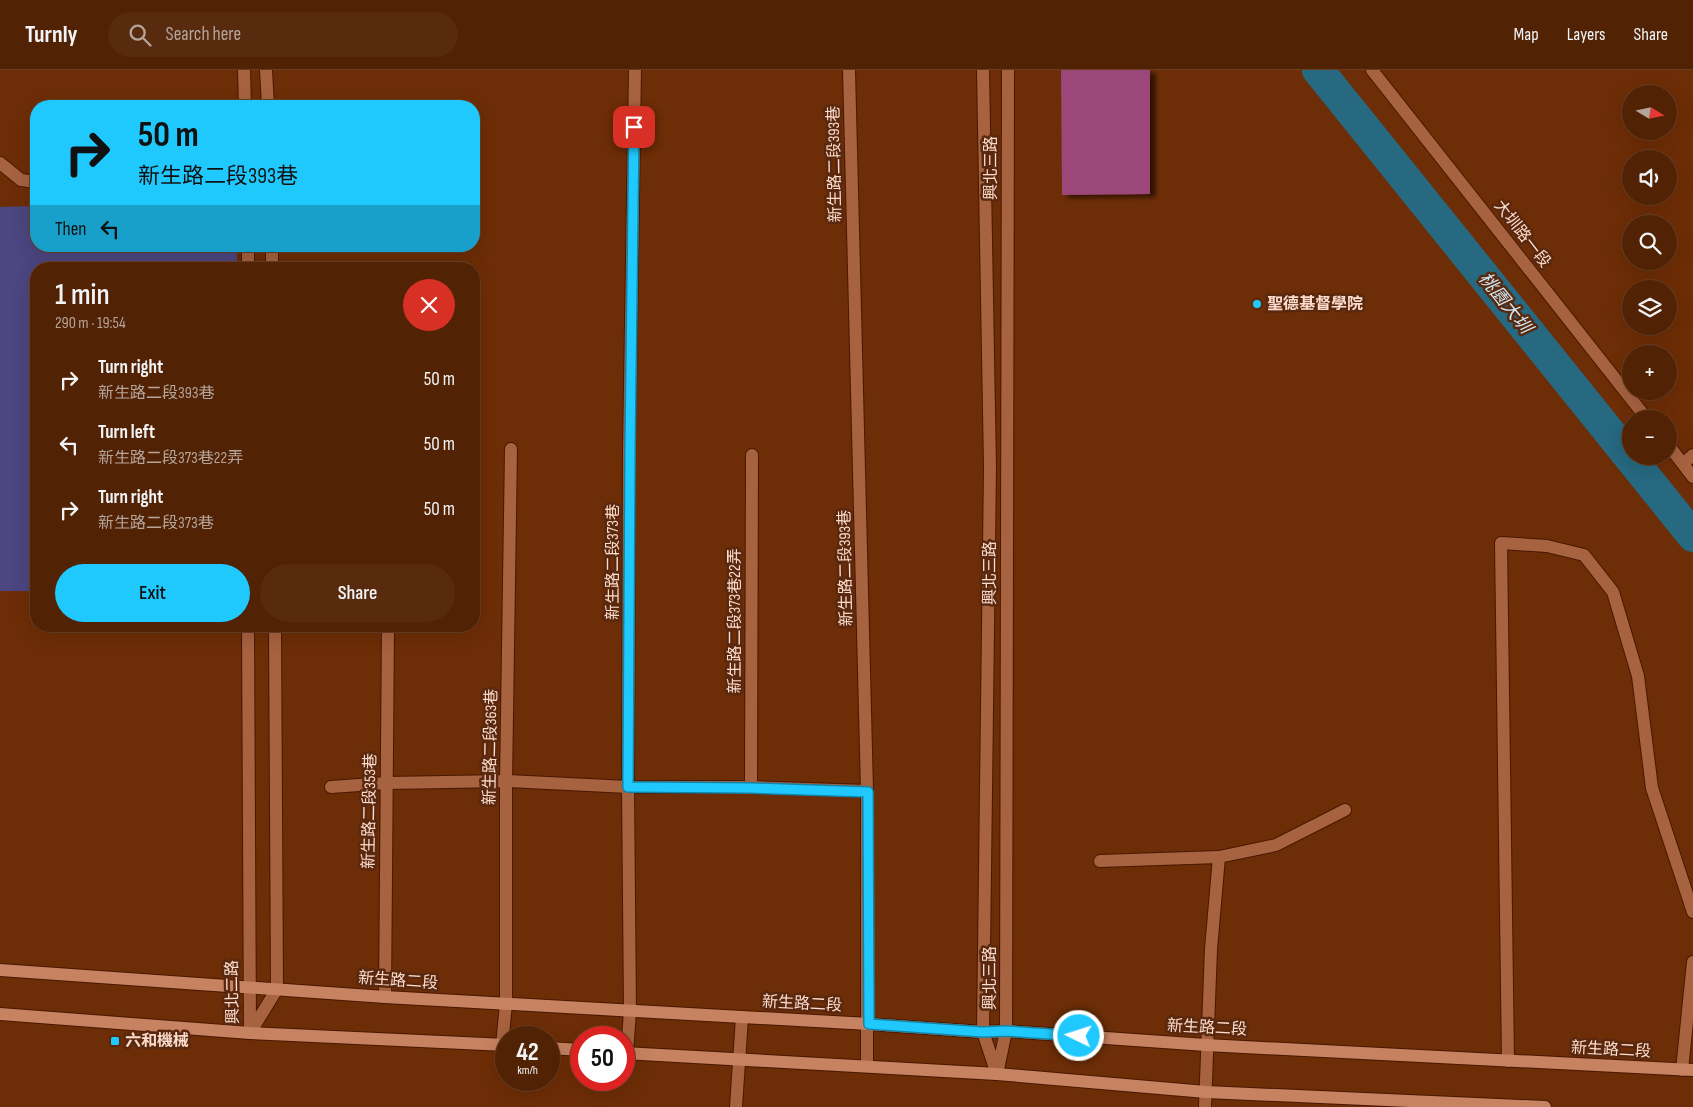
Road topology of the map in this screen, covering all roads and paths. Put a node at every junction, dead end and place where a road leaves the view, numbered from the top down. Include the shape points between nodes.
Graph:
1 (244, 70) edge
2 (266, 70) edge
3 (635, 70) edge
4 (849, 70) edge
5 (983, 70) edge
6 (1008, 70) edge
7 (1372, 70) edge
8 (245, 100) edge
9 (268, 100) edge
10 (0, 163) edge
11 (30, 181) edge
12 (1640, 410) edge
13 (511, 449) dead end
14 (752, 455) dead end
15 (1693, 455) edge
16 (1677, 456) edge
17 (1683, 464) junction
18 (1693, 477) edge
19 (248, 632) edge
20 (275, 632) edge
21 (388, 632) edge
22 (506, 781) junction
23 (387, 783) junction
24 (331, 787) dead end
25 (628, 787) junction
26 (751, 788) junction
27 (868, 792) junction
28 (1345, 810) dead end
29 (1220, 857) junction
30 (1100, 861) dead end
31 (1693, 912) edge
32 (1693, 962) edge
33 (0, 970) edge
34 (249, 987) junction
35 (277, 989) junction
36 (385, 996) junction
37 (506, 1004) junction
38 (630, 1011) junction
39 (0, 1014) edge
40 (742, 1017) junction
41 (869, 1024) junction
42 (505, 1026) edge
43 (628, 1026) edge
44 (1006, 1031) junction
45 (983, 1032) junction
46 (250, 1033) junction
47 (495, 1045) edge
48 (1206, 1045) junction
49 (635, 1054) edge
50 (738, 1059) junction
51 (1508, 1061) junction
52 (867, 1066) junction
53 (1687, 1070) edge
54 (997, 1074) junction
55 (1206, 1092) junction
56 (736, 1107) edge
57 (1204, 1107) edge
58 (1545, 1107) edge

1 - 8 street
2 - 9 street
3 - 25 street, 新生路二段373巷
4 - 27 street, 新生路二段393巷
5 - 45 street via 990,477
6 - 44 street, 興北三路
7 - 12 street, 大圳路一段
10 - 11 street via 21,180
13 - 22 street, 新生路二段363巷
14 - 26 street, 新生路二段373巷22弄
15 - 17 street
16 - 17 street
17 - 18 street
19 - 34 street, 興北二路
20 - 35 street
21 - 23 street, 新生路二段353巷
22 - 23 street
22 - 25 street
22 - 37 street, 新生路二段363巷
23 - 24 street
23 - 36 street, 新生路二段353巷
25 - 26 street
25 - 38 street, 新生路二段373巷
26 - 27 street
27 - 41 street, 新生路二段393巷
28 - 29 street via 1276,845
29 - 30 street
29 - 48 street
31 - 51 street via 1652,788 1638,676 1613,592 1584,555 1547,546 1501,543
32 - 53 street
33 - 34 main road, 新生路二段
34 - 35 main road, 新生路二段
34 - 46 street, 興北二路
35 - 36 main road, 新生路二段
35 - 46 street, 興北二路
36 - 37 main road, 新生路二段
37 - 38 main road, 新生路二段
37 - 42 street, 新生路二段363巷
38 - 40 main road, 新生路二段
38 - 43 street, 新生路二段373巷
39 - 46 main road
40 - 41 main road, 新生路二段
40 - 50 street
41 - 45 main road, 新生路二段
41 - 52 street, 新生路二段393巷
44 - 45 main road, 新生路二段
44 - 48 main road, 新生路二段
44 - 54 street, 興北三路
45 - 54 street
46 - 47 main road
48 - 51 main road, 新生路二段
48 - 55 street
49 - 50 main road
50 - 52 main road
50 - 56 street
51 - 53 main road, 新生路二段
52 - 54 main road
54 - 55 main road
55 - 57 street
55 - 58 main road

